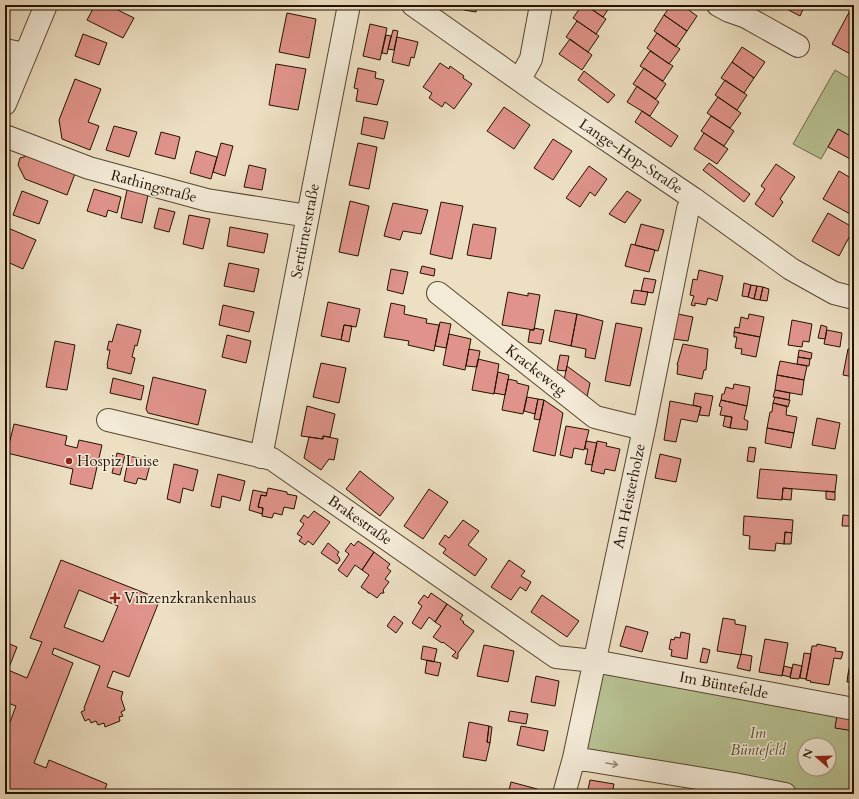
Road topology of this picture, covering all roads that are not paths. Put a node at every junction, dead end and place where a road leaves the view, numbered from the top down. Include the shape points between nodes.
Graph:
1 (46, 5) edge
2 (349, 5) edge
3 (413, 5) edge
4 (541, 5) edge
5 (718, 5) edge
6 (798, 46) dead end
7 (15, 52) edge
8 (520, 79) junction
9 (5, 104) edge
10 (5, 136) edge
11 (694, 199) junction
12 (308, 216) junction
13 (438, 293) dead end
14 (854, 298) edge
15 (108, 420) dead end
16 (644, 429) junction
17 (261, 457) junction
18 (594, 661) junction
19 (854, 709) edge
20 (574, 758) junction
21 (564, 794) edge
22 (785, 794) edge

1 - 7 street
2 - 12 street, Sertürnerstraße
3 - 8 street, Lange-Hop-Straße
4 - 8 street via 531,59
5 - 6 street via 746,17
7 - 9 street
8 - 11 street, Lange-Hop-Straße
10 - 12 street, Rathingstraße via 89,168 207,200
11 - 14 street, Lange-Hop-Straße via 791,269 834,293
11 - 16 street, Am Heisterholze via 688,209
12 - 17 street, Sertürnerstraße
13 - 16 street, Krackeweg via 595,417
15 - 17 street, Brakestraße
16 - 18 street, Am Heisterholze
17 - 18 street, Brakestraße via 279,463 556,656
18 - 19 street, Im Büntefelde
18 - 20 street, Am Heisterholze
20 - 21 street, Am Heisterholze
20 -> 22 street

